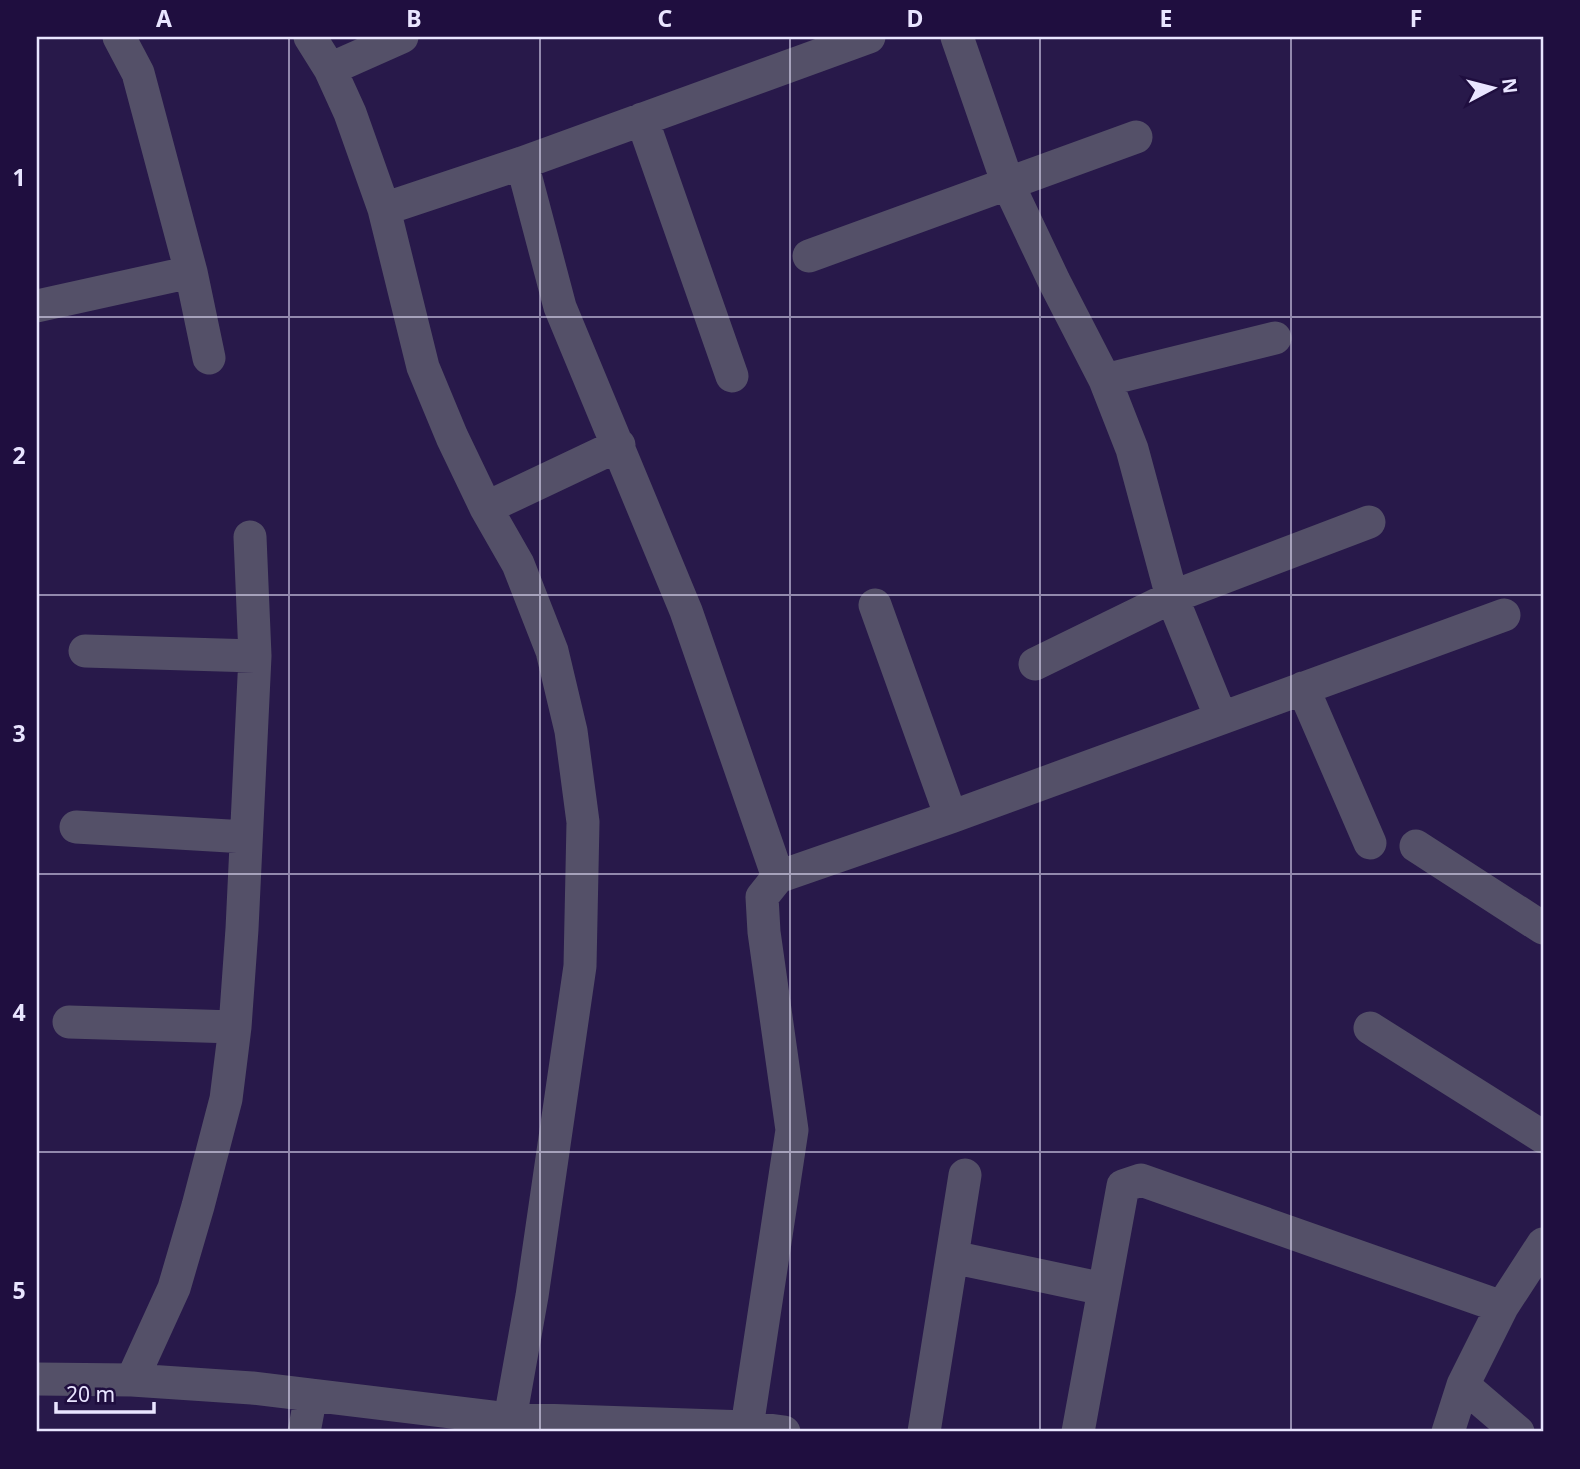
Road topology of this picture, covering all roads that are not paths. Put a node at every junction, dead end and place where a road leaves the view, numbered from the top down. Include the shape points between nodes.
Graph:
1 (119, 37) edge
2 (310, 37) edge
3 (402, 37) edge
4 (869, 37) edge
5 (957, 37) edge
6 (330, 69) junction
7 (642, 119) junction
8 (1136, 138) dead end
9 (523, 163) junction
10 (1008, 184) junction
11 (384, 209) junction
12 (809, 256) dead end
13 (191, 272) junction
14 (37, 306) edge
15 (1275, 338) dead end
16 (209, 358) dead end
17 (732, 376) dead end
18 (1105, 380) junction
19 (619, 445) junction
20 (486, 508) junction
21 (1369, 522) dead end
22 (250, 537) dead end
23 (1172, 597) junction
24 (875, 605) dead end
25 (1504, 615) dead end
26 (85, 651) dead end
27 (255, 656) junction
28 (1035, 664) dead end
29 (1303, 688) junction
30 (1221, 718) junction
31 (951, 817) junction
32 (76, 827) dead end
33 (246, 837) junction
34 (1370, 843) dead end
35 (1416, 846) dead end
36 (778, 877) junction
37 (1543, 928) edge
38 (69, 1022) dead end
39 (235, 1027) junction
40 (1370, 1028) dead end
41 (1543, 1137) edge
42 (965, 1175) dead end
43 (1543, 1244) edge
44 (952, 1257) junction
45 (1104, 1289) junction
46 (1502, 1307) junction
47 (37, 1379) edge
48 (132, 1380) junction
49 (1463, 1385) junction
50 (311, 1395) junction
51 (529, 1424) edge
52 (745, 1429) edge
53 (304, 1432) edge
54 (784, 1432) edge
55 (924, 1432) edge
56 (1078, 1432) edge
57 (1448, 1432) edge
58 (1518, 1432) edge

1 - 13 street via 138,73
2 - 6 street
3 - 6 street
4 - 7 street
5 - 10 street
6 - 11 street
7 - 9 street
7 - 17 street
8 - 10 street
9 - 11 street
9 - 19 street via 560,307
10 - 12 street
10 - 18 street
11 - 20 street via 423,367
13 - 14 street
13 - 16 street
15 - 18 street
18 - 23 street via 1132,449
19 - 20 street
19 - 36 street via 686,611
20 - 51 street via 518,564 552,650 571,731 583,822 580,966 532,1296
21 - 23 street
22 - 27 street
23 - 28 street
23 - 30 street
24 - 31 street
25 - 29 street
26 - 27 street
27 - 33 street
29 - 30 street
29 - 34 street
30 - 31 street
31 - 36 street
32 - 33 street
33 - 39 street
35 - 37 street
36 - 52 street via 762,897 792,1130
38 - 39 street
39 - 48 street via 226,1099 198,1206 174,1288
40 - 41 street
42 - 44 street
43 - 46 street
44 - 45 street
44 - 55 street
45 - 46 street via 1123,1186 1141,1180
45 - 56 street
46 - 49 street
47 - 48 street
48 - 50 street
49 - 57 street
49 - 58 street
50 - 51 street
50 - 53 street
51 - 52 street
52 - 54 street

